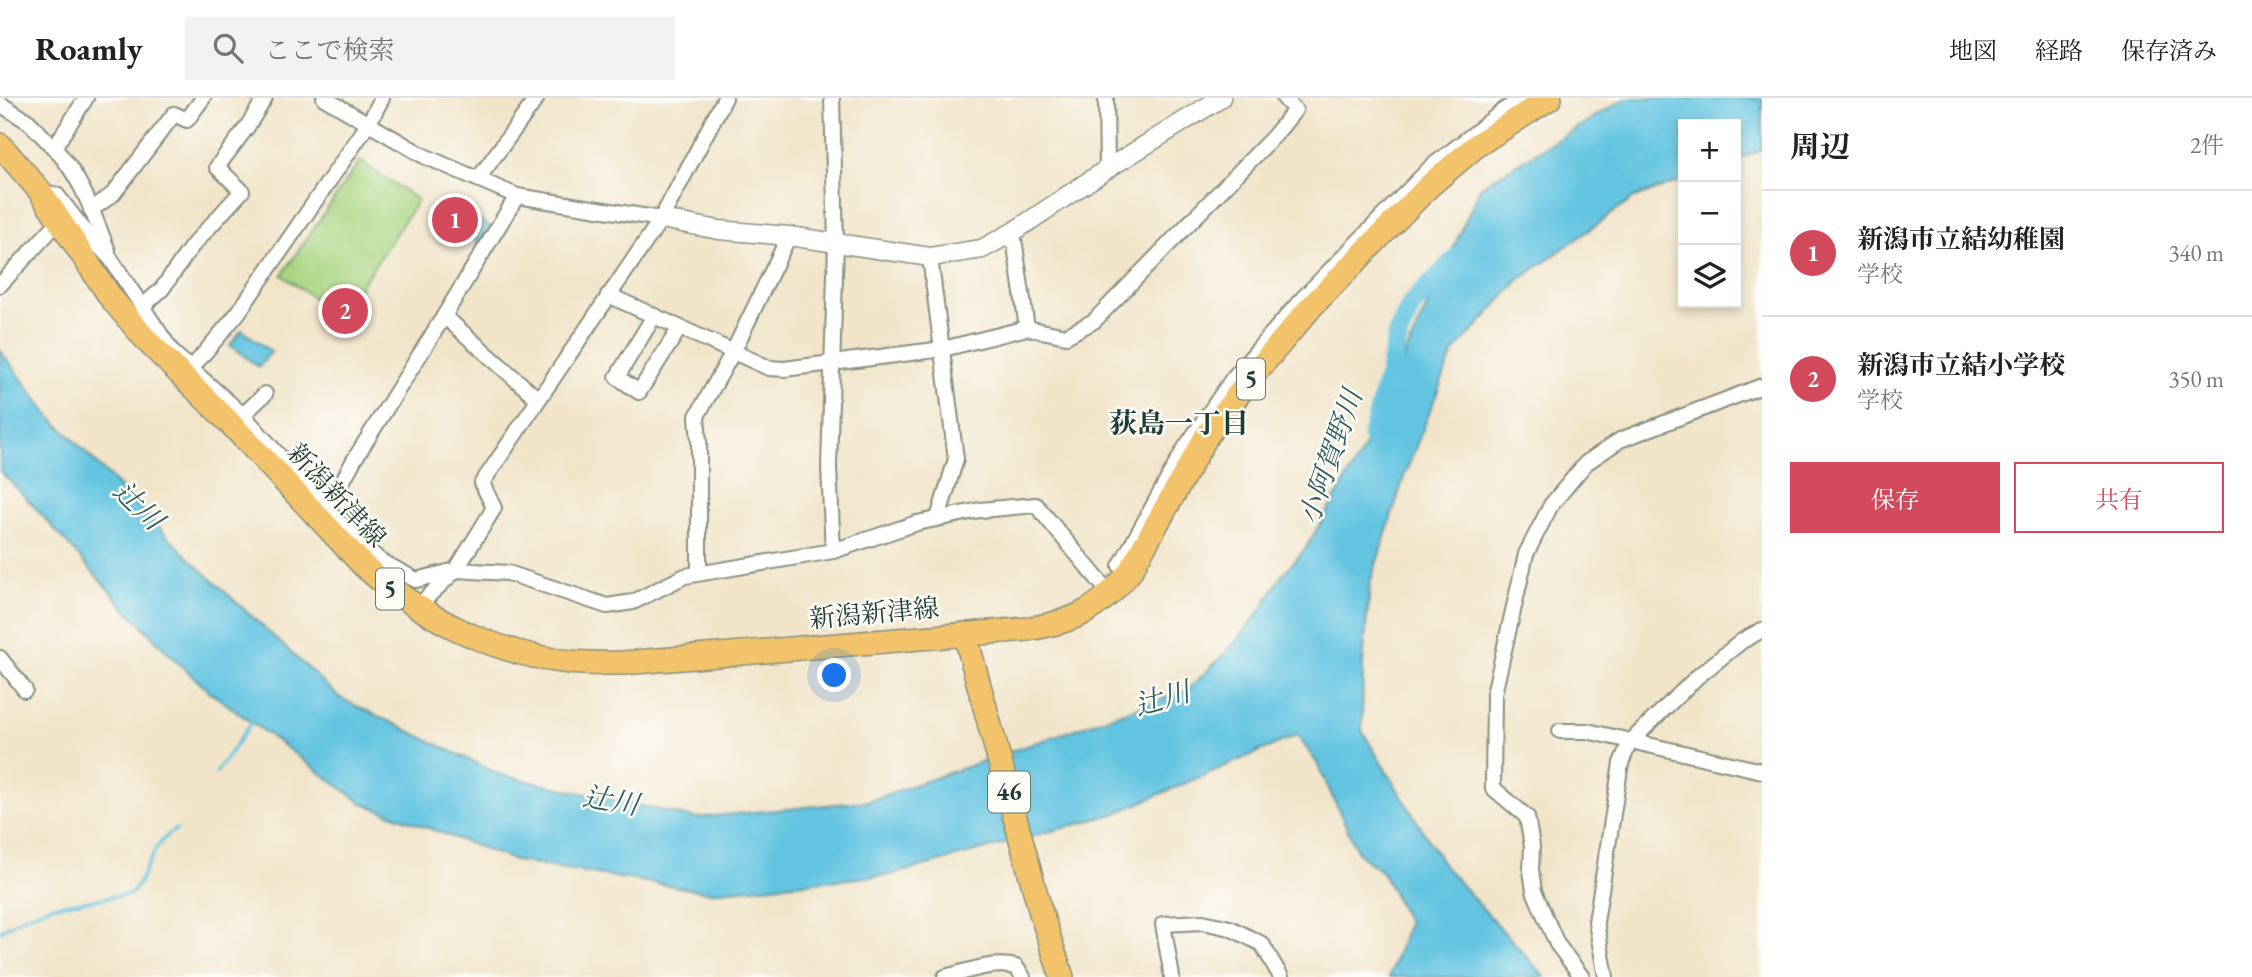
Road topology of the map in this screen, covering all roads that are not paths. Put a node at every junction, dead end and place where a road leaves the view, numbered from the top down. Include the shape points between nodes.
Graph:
1 (86, 98) edge
2 (203, 98) edge
3 (265, 98) edge
4 (324, 98) edge
5 (382, 98) edge
6 (537, 98) edge
7 (725, 98) edge
8 (832, 98) edge
9 (1106, 98) edge
10 (1221, 98) edge
11 (1284, 98) edge
12 (1524, 98) edge
13 (1550, 98) edge
14 (0, 104) edge
15 (369, 123) junction
16 (0, 145) edge
17 (54, 148) junction
18 (69, 164) junction
19 (1107, 169) junction
20 (478, 179) junction
21 (40, 191) junction
22 (517, 197) junction
23 (91, 210) junction
24 (662, 219) junction
25 (59, 220) junction
26 (1013, 232) junction
27 (88, 235) junction
28 (789, 236) junction
29 (836, 243) junction
30 (930, 257) junction
31 (110, 258) junction
32 (0, 285) edge
33 (608, 295) junction
34 (143, 306) junction
35 (444, 316) junction
36 (654, 316) junction
37 (1027, 328) junction
38 (679, 329) junction
39 (148, 342) junction
40 (943, 349) junction
41 (733, 352) junction
42 (173, 353) junction
43 (833, 363) junction
44 (191, 369) junction
45 (1762, 386) edge
46 (265, 394) dead end
47 (538, 399) junction
48 (236, 419) junction
49 (327, 510) junction
50 (938, 518) junction
51 (833, 551) junction
52 (379, 560) junction
53 (456, 570) junction
54 (699, 573) junction
55 (1111, 590) junction
56 (416, 608) junction
57 (1762, 630) edge
58 (965, 634) junction
59 (0, 658) edge
60 (25, 690) dead end
61 (1560, 731) dead end
62 (1630, 742) junction
63 (1762, 771) edge
64 (945, 977) edge
65 (1023, 977) edge
66 (1062, 977) edge
67 (1172, 977) edge
68 (1281, 977) edge
69 (1582, 977) edge
70 (1606, 977) edge

1 - 17 street
2 - 23 street via 187,120 174,114 113,194
3 - 34 street via 217,167 242,191
4 - 15 street
5 - 15 street
6 - 20 street
7 - 24 street
8 - 29 street
9 - 19 street
10 - 19 street
11 - 37 street via 1295,110 1274,136 1094,321 1066,336
12 - 55 street via 1431,167 1302,299 1233,378 1185,448
13 - 55 main road, 5 via 1477,145 1430,185 1311,307 1207,435 1129,573
14 - 17 street via 29,122
15 - 20 street via 424,156
15 - 44 street via 239,313
16 - 21 main road, 新潟新津線 / 5
17 - 18 street
18 - 23 street
18 - 27 street
19 - 26 street
20 - 22 street
21 - 25 main road, 新潟新津線 / 5
21 - 27 street via 57,195
22 - 24 street
22 - 35 street
23 - 31 street
24 - 28 street
24 - 33 street
25 - 32 street
25 - 39 main road, 新潟新津線 / 5 via 111,298
26 - 30 street via 982,249
26 - 37 street
27 - 31 street
28 - 29 street
28 - 41 street
29 - 30 street
29 - 43 street
30 - 40 street
31 - 34 street
33 - 36 street
33 - 47 street
34 - 42 street
35 - 47 street
35 - 49 street
36 - 38 street
36 - 38 street via 617,377 639,392
37 - 40 street
38 - 41 street
39 - 42 street
39 - 48 main road, 新潟新津線 / 5
40 - 43 street
40 - 50 street via 956,459
41 - 43 street via 769,368
41 - 54 street via 697,416
42 - 44 street
43 - 51 street via 829,467
44 - 48 street
45 - 69 street via 1620,440 1586,463 1551,505 1526,554 1494,694 1493,788 1527,817 1534,891 1557,944
46 - 48 street
47 - 53 street via 482,483 494,508
48 - 49 street
48 - 56 main road, 新潟新津線 / 5 via 364,566
49 - 52 street
50 - 51 street
50 - 55 street via 1036,505
51 - 54 street
52 - 53 street via 416,580
52 - 56 street
53 - 54 street via 508,573 607,606 634,602
53 - 56 street
55 - 58 main road, 5 via 1081,615 1059,624
56 - 58 main road, 新潟新津線 / 5 via 507,650 571,663 623,663
57 - 62 street via 1698,677
58 - 66 main road, 46
59 - 60 street
61 - 62 street via 1587,731
62 - 63 street
62 - 70 street via 1619,775 1596,922
64 - 65 street via 1006,965 1016,967
67 - 68 street via 1163,923 1203,922 1230,928 1262,944

